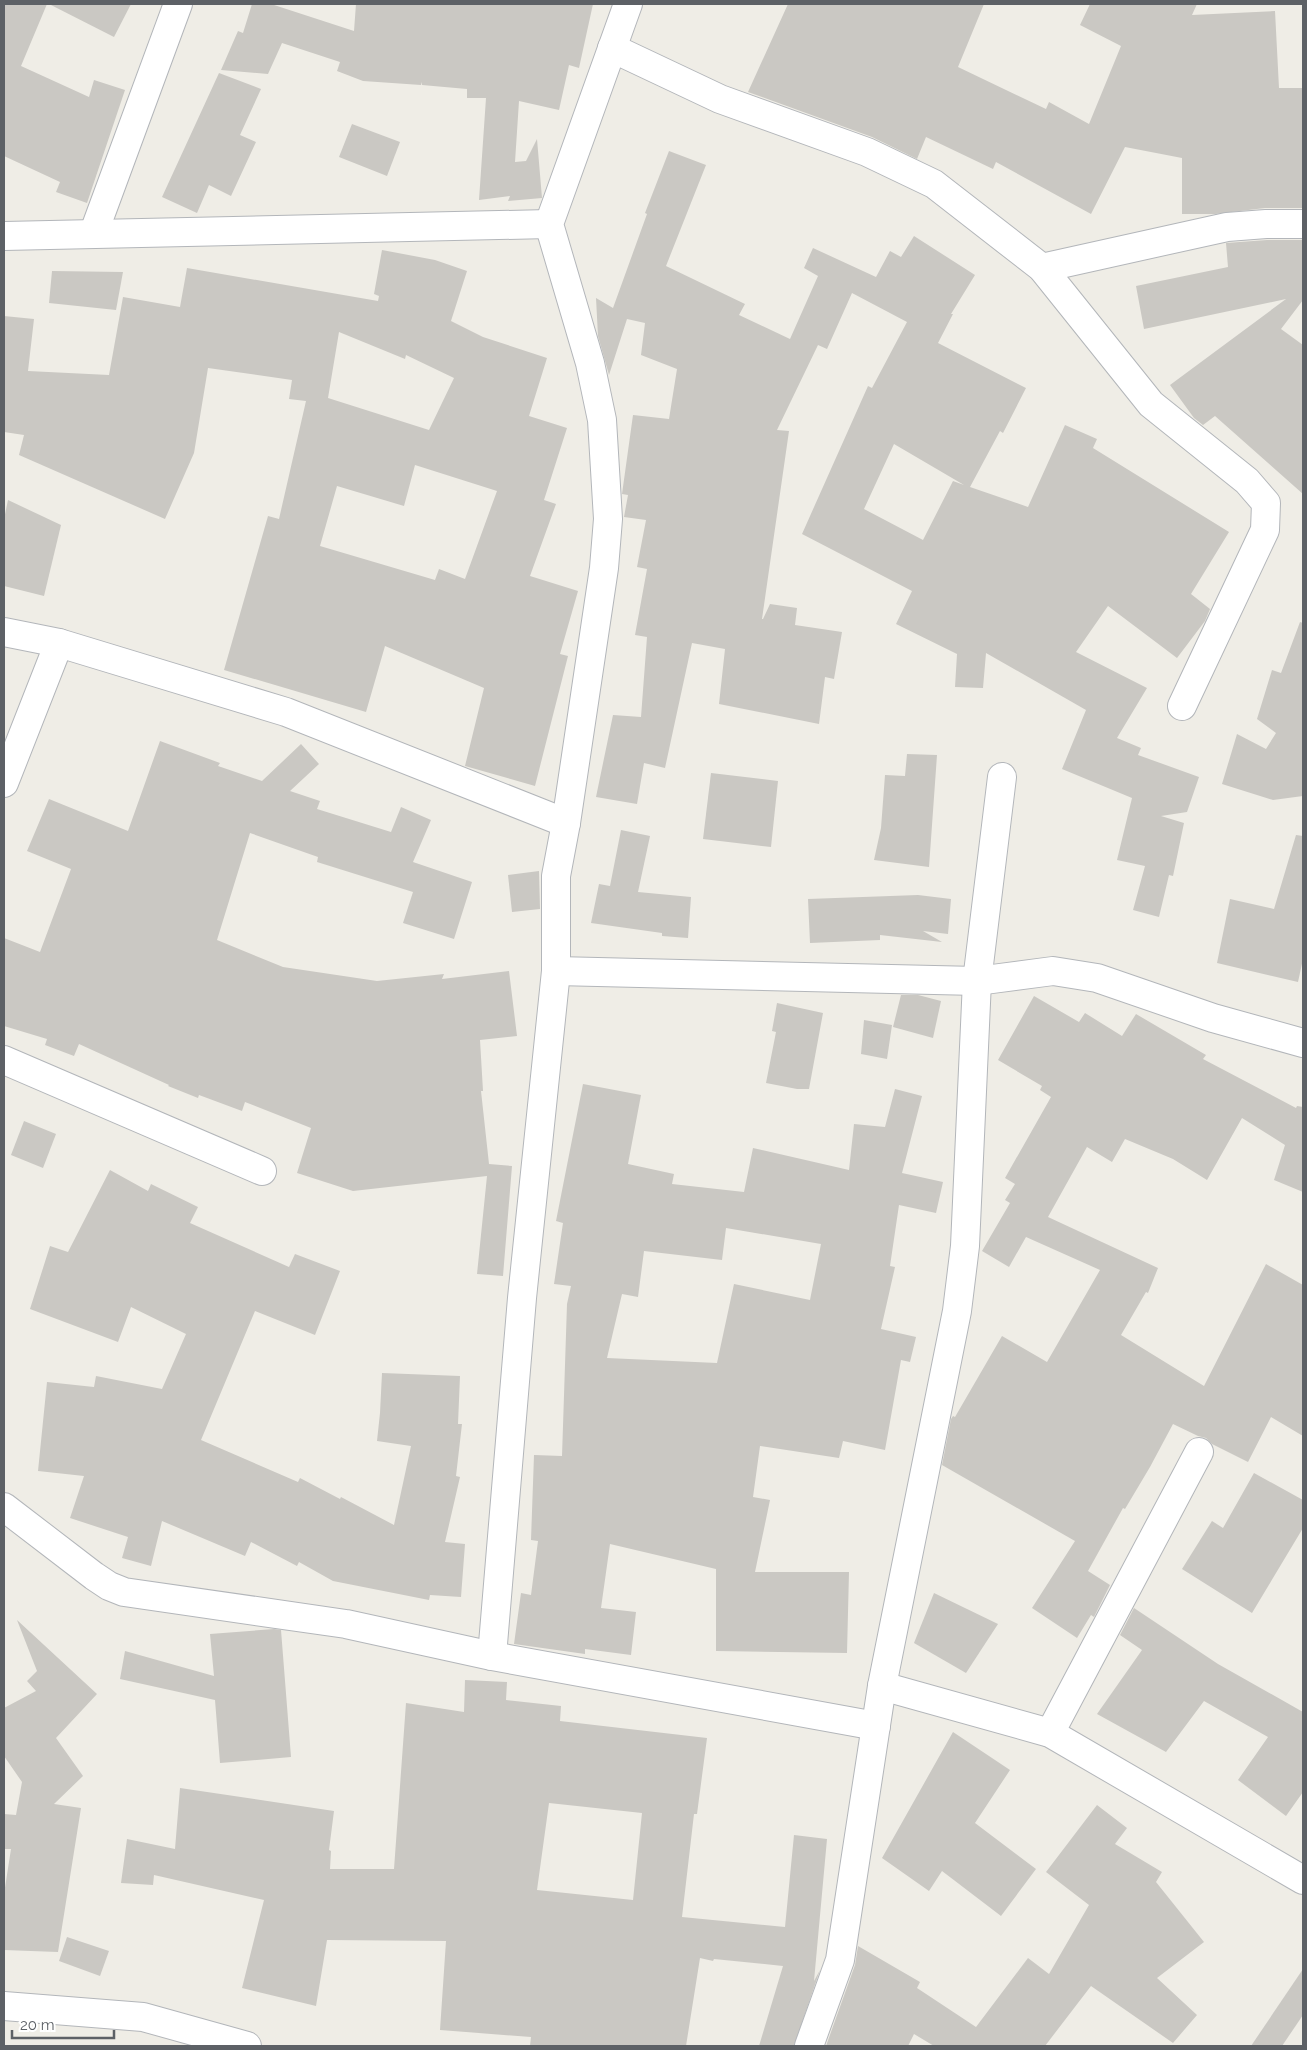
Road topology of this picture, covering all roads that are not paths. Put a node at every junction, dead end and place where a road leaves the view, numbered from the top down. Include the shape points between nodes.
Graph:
1 (178, 4) edge
2 (628, 4) edge
3 (612, 48) junction
4 (549, 224) junction
5 (1303, 224) edge
6 (94, 232) junction
7 (4, 236) edge
8 (1042, 268) junction
9 (4, 632) edge
10 (59, 643) junction
11 (1182, 706) dead end
12 (1002, 777) dead end
13 (4, 783) edge
14 (566, 823) junction
15 (556, 971) junction
16 (977, 982) junction
17 (1303, 1043) edge
18 (4, 1060) edge
19 (262, 1171) dead end
20 (1198, 1452) dead end
21 (4, 1507) edge
22 (492, 1656) junction
23 (882, 1686) junction
24 (876, 1726) junction
25 (1050, 1733) junction
26 (1303, 1880) edge
27 (4, 2006) edge
28 (247, 2046) edge
29 (809, 2046) edge

1 - 6 street
2 - 3 street
3 - 4 street
3 - 8 street via 720,99 867,152 934,184
4 - 6 street
4 - 14 street via 590,363 602,420 608,519 604,568
5 - 8 street via 1227,227
6 - 7 street
8 - 11 street via 1151,404 1247,481 1266,503 1265,530
9 - 10 street
10 - 13 street
10 - 14 street via 286,712
12 - 16 street
14 - 15 street via 556,876
15 - 16 street
15 - 22 street via 522,1298
16 - 17 street via 1053,972 1097,978 1212,1018
16 - 23 street via 965,1246 957,1312
18 - 19 street
20 - 25 street
21 - 22 street via 94,1576 124,1592 346,1624
22 - 24 street
23 - 24 street
23 - 25 street
24 - 29 street via 840,1960
25 - 26 street
27 - 28 street via 143,2017

